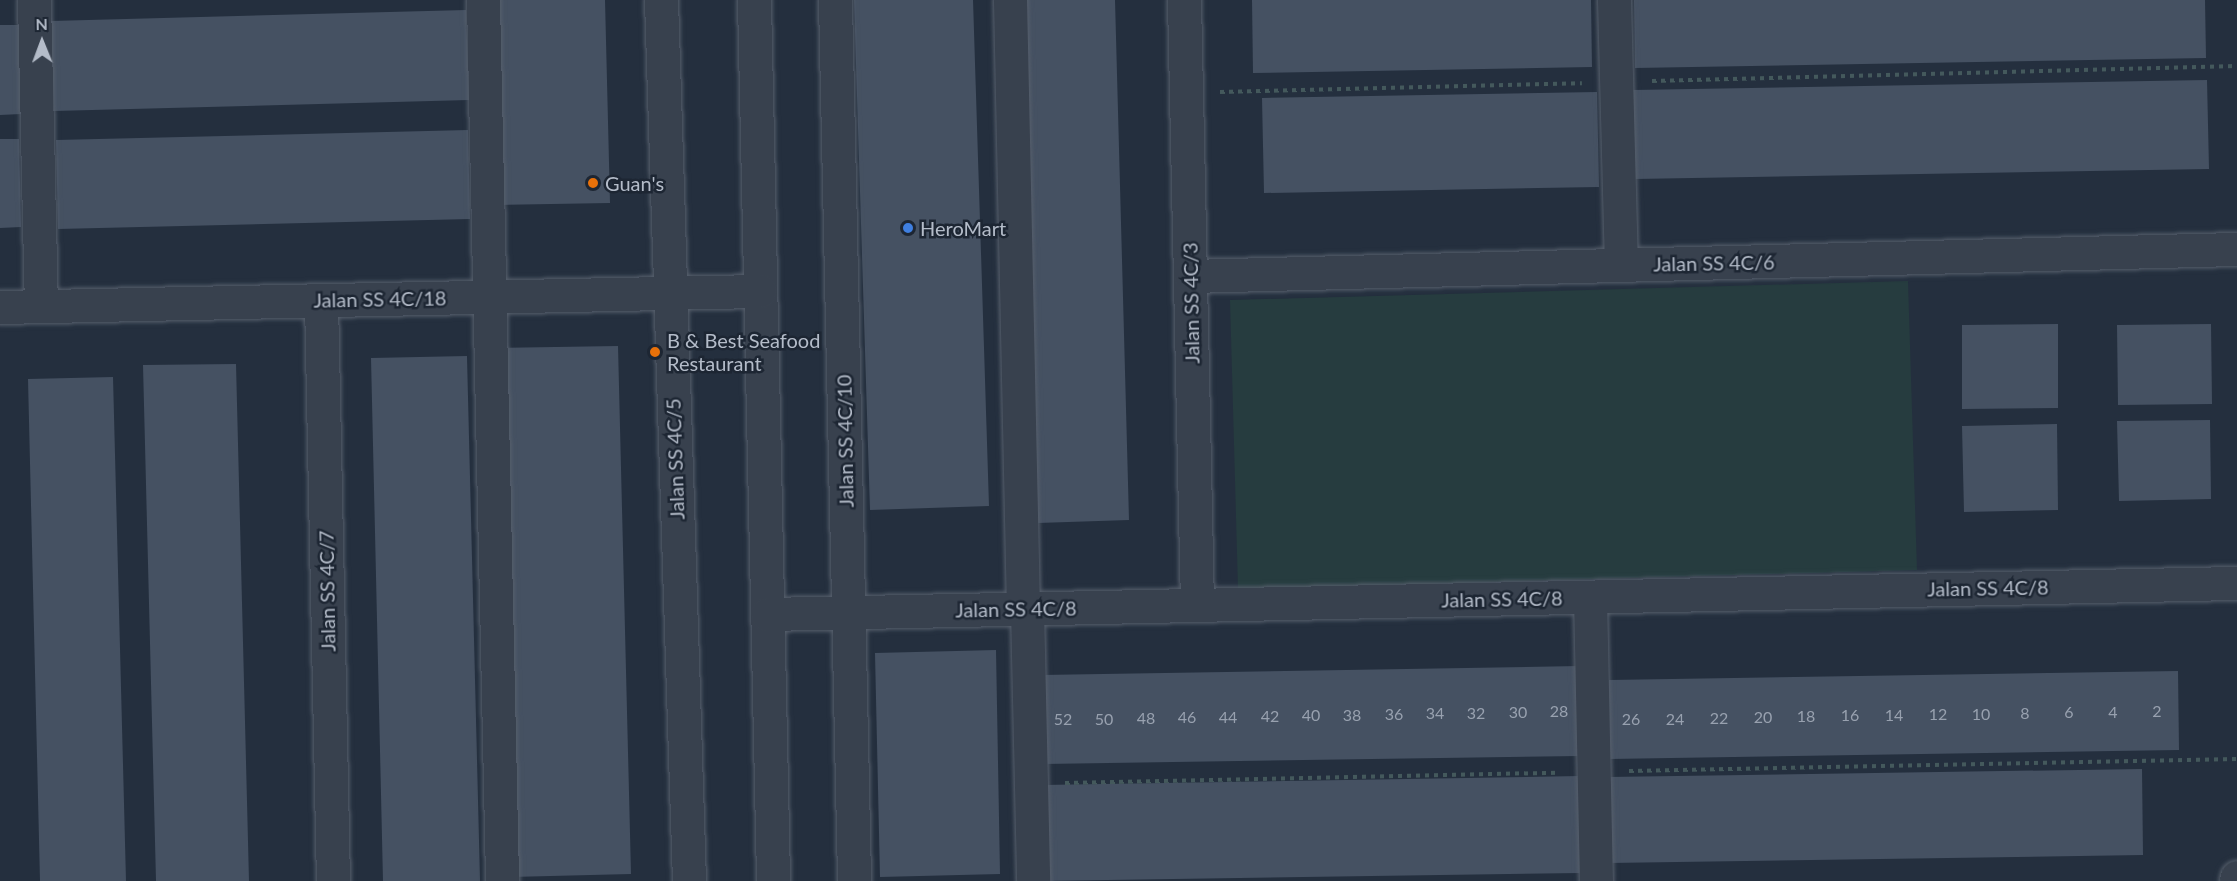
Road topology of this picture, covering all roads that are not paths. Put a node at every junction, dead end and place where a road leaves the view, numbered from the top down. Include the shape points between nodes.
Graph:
1 (34, 0) edge
2 (483, 0) edge
3 (661, 0) edge
4 (754, 0) edge
5 (836, 0) edge
6 (1010, 0) edge
7 (1184, 0) edge
8 (1614, 0) edge
9 (2237, 249) edge
10 (1621, 265) junction
11 (1190, 276) junction
12 (760, 291) junction
13 (669, 293) junction
14 (489, 297) junction
15 (321, 300) junction
16 (41, 306) junction
17 (0, 307) edge
18 (2237, 583) edge
19 (1590, 597) junction
20 (1197, 605) junction
21 (1025, 609) junction
22 (848, 613) junction
23 (767, 614) junction
24 (333, 881) edge
25 (502, 881) edge
26 (689, 881) edge
27 (772, 881) edge
28 (854, 881) edge
29 (1033, 881) edge
30 (1596, 881) edge

1 - 16 street
2 - 14 street
3 - 13 street, Jalan SS 4C/5
4 - 12 street
5 - 22 street, Jalan SS 4C/10
6 - 21 street
7 - 11 street, Jalan SS 4C/3
8 - 10 street
9 - 10 street, Jalan SS 4C/6
10 - 11 street, Jalan SS 4C/6
11 - 20 street, Jalan SS 4C/3
12 - 13 street, Jalan SS 4C/18
12 - 23 street
13 - 14 street, Jalan SS 4C/18
13 - 26 street, Jalan SS 4C/5
14 - 15 street, Jalan SS 4C/18
14 - 25 street
15 - 16 street, Jalan SS 4C/18
15 - 24 street, Jalan SS 4C/7
16 - 17 street, Jalan SS 4C/18
18 - 19 street, Jalan SS 4C/8
19 - 20 street, Jalan SS 4C/8
19 - 30 street
20 - 21 street, Jalan SS 4C/8
21 - 22 street, Jalan SS 4C/8
21 - 29 street
22 - 23 street, Jalan SS 4C/8
22 - 28 street, Jalan SS 4C/10
23 - 27 street

